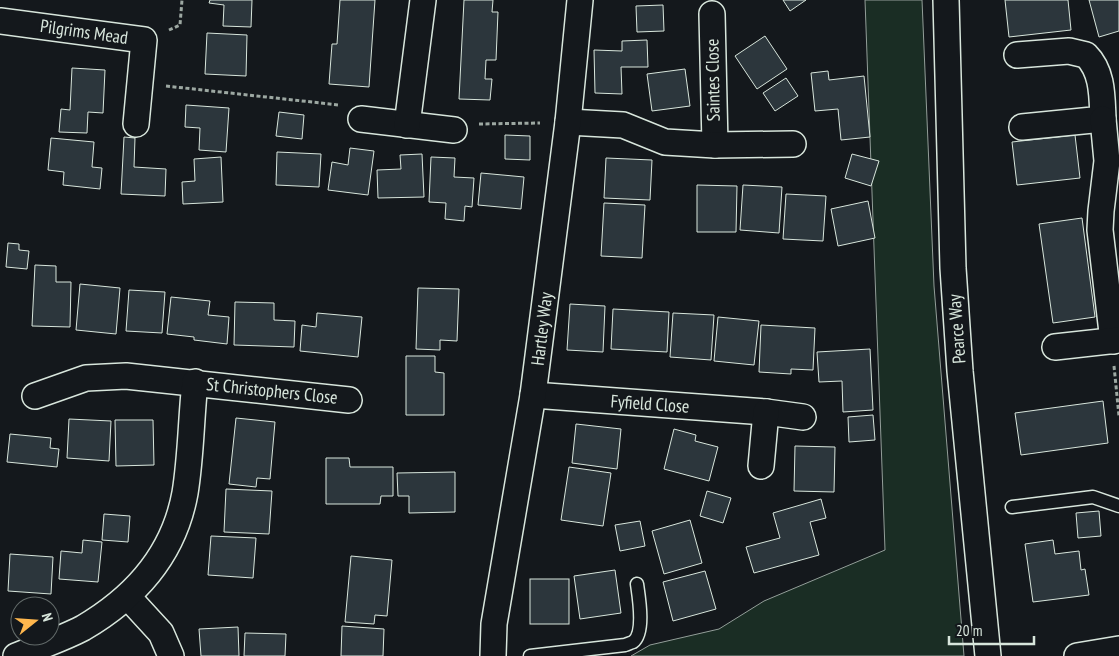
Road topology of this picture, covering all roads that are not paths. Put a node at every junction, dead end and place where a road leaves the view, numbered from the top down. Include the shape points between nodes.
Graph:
1 (423, 0) edge
2 (580, 0) edge
3 (946, 0) edge
4 (712, 14) dead end
5 (0, 21) edge
6 (1017, 55) dead end
7 (1110, 79) edge
8 (361, 119) road end
9 (1103, 119) junction
10 (568, 122) junction
11 (136, 124) dead end
12 (407, 124) junction
13 (1022, 126) dead end
14 (454, 130) road end
15 (793, 144) dead end
16 (715, 145) junction
17 (1116, 340) edge
18 (1054, 347) dead end
19 (195, 382) junction
20 (533, 395) junction
21 (36, 396) dead end
22 (349, 400) dead end
23 (766, 412) junction
24 (803, 417) dead end
25 (761, 466) dead end
26 (1119, 506) edge
27 (1012, 507) dead end
28 (637, 584) dead end
29 (128, 597) junction
30 (1119, 649) edge
31 (16, 656) edge
32 (171, 656) edge
33 (493, 656) edge
34 (530, 656) edge
35 (988, 656) edge
36 (1077, 656) edge

1 - 12 street
2 - 10 street, Hartley Way
3 - 35 street, Pearce Way via 953,268
4 - 16 street, Saintes Close
5 - 11 street, Pilgrims Mead via 144,40
6 - 7 street via 1079,52
7 - 9 street
8 - 12 street
9 - 13 street
9 - 17 street via 1107,161 1100,230
10 - 16 street, Saintes Close via 623,125 665,142
10 - 20 street, Hartley Way
12 - 14 street
15 - 16 street, Saintes Close
17 - 18 street
19 - 21 street, St Christophers Close via 104,376 70,382
19 - 22 street, St Christophers Close
19 - 29 street, St Christophers Close via 185,492 179,518 153,569
20 - 23 street, Fyfield Close
20 - 33 street, Hartley Way via 494,624
23 - 24 street, Fyfield Close
23 - 25 street
26 - 27 lane via 1093,497
28 - 34 lane via 640,630 633,642
29 - 31 street, St Christophers Close via 82,628
29 - 32 street via 161,633
30 - 36 street

